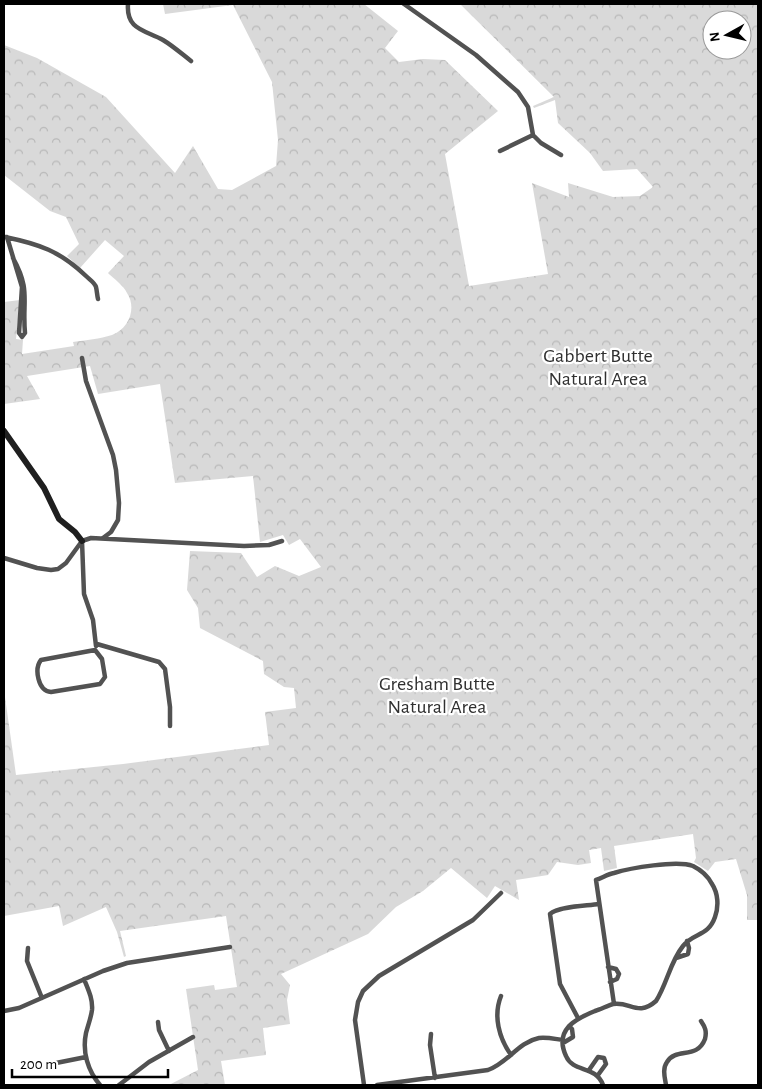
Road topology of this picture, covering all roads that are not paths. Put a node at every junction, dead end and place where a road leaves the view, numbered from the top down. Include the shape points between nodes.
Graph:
1 (128, 4) edge
2 (404, 4) edge
3 (191, 61) dead end
4 (532, 135) junction
5 (500, 151) dead end
6 (561, 155) dead end
7 (5, 237) edge
8 (13, 258) junction
9 (98, 299) dead end
10 (82, 358) dead end
11 (4, 431) edge
12 (103, 538) junction
13 (282, 541) dead end
14 (82, 542) junction
15 (4, 558) edge
16 (97, 644) junction
17 (95, 650) junction
18 (170, 726) dead end
19 (501, 893) dead end
20 (600, 904) junction
21 (687, 941) junction
22 (230, 947) dead end
23 (28, 948) dead end
24 (676, 958) junction
25 (608, 967) junction
26 (84, 979) junction
27 (610, 982) junction
28 (501, 996) dead end
29 (42, 998) junction
30 (614, 1004) junction
31 (4, 1011) edge
32 (578, 1018) junction
33 (701, 1021) dead end
34 (158, 1022) dead end
35 (569, 1026) junction
36 (431, 1034) dead end
37 (193, 1038) dead end
38 (563, 1042) junction
39 (169, 1051) junction
40 (511, 1055) junction
41 (86, 1056) junction
42 (56, 1062) dead end
43 (590, 1070) junction
44 (598, 1075) junction
45 (435, 1078) junction
46 (100, 1085) edge
47 (119, 1085) edge
48 (364, 1085) edge
49 (377, 1085) edge
50 (603, 1085) edge
51 (666, 1085) edge

1 - 3 street via 134,26 164,40
2 - 4 street via 476,55 518,92 528,108
4 - 5 street
4 - 6 street
7 - 8 street
7 - 9 street via 57,252 96,285
8 - 8 street via 22,288 19,333 22,337 25,334 25,289
10 - 12 street via 86,381 116,470 118,520
11 - 14 street via 44,488 58,520 75,532
12 - 13 street via 237,546
12 - 14 street
14 - 15 street via 58,569 41,569
14 - 16 street via 84,594 94,620
16 - 17 street
16 - 18 street via 162,665
17 - 17 street via 42,660 38,668 40,686 50,692 100,684 105,677 102,659
19 - 48 street via 472,920 379,976 363,991 355,1020
20 - 21 street via 596,880 615,872 669,864 683,864 700,870 714,886 717,909 709,929
20 - 25 street
20 - 32 street via 560,909 550,914 560,984
21 - 24 street
21 - 24 street via 688,954
22 - 26 street via 133,961
23 - 29 street via 28,961
24 - 30 street via 659,997 652,1004 640,1009
25 - 27 street
25 - 27 street via 616,969 619,974
26 - 29 street
26 - 41 street via 92,1010 85,1039
27 - 30 street
28 - 40 street via 496,1007 500,1035
29 - 31 street
30 - 32 street
32 - 35 street
33 - 51 street via 706,1031 703,1044 695,1051 674,1056 667,1062 664,1073
34 - 39 street
35 - 38 street
35 - 38 street via 573,1037
36 - 45 street
37 - 39 street
38 - 40 street via 543,1038 533,1040
38 - 43 street via 569,1061
39 - 47 street
40 - 45 street via 488,1070
41 - 42 street
41 - 46 street
43 - 44 street
43 - 44 street via 598,1057 604,1058 606,1064
44 - 50 street
45 - 49 street

